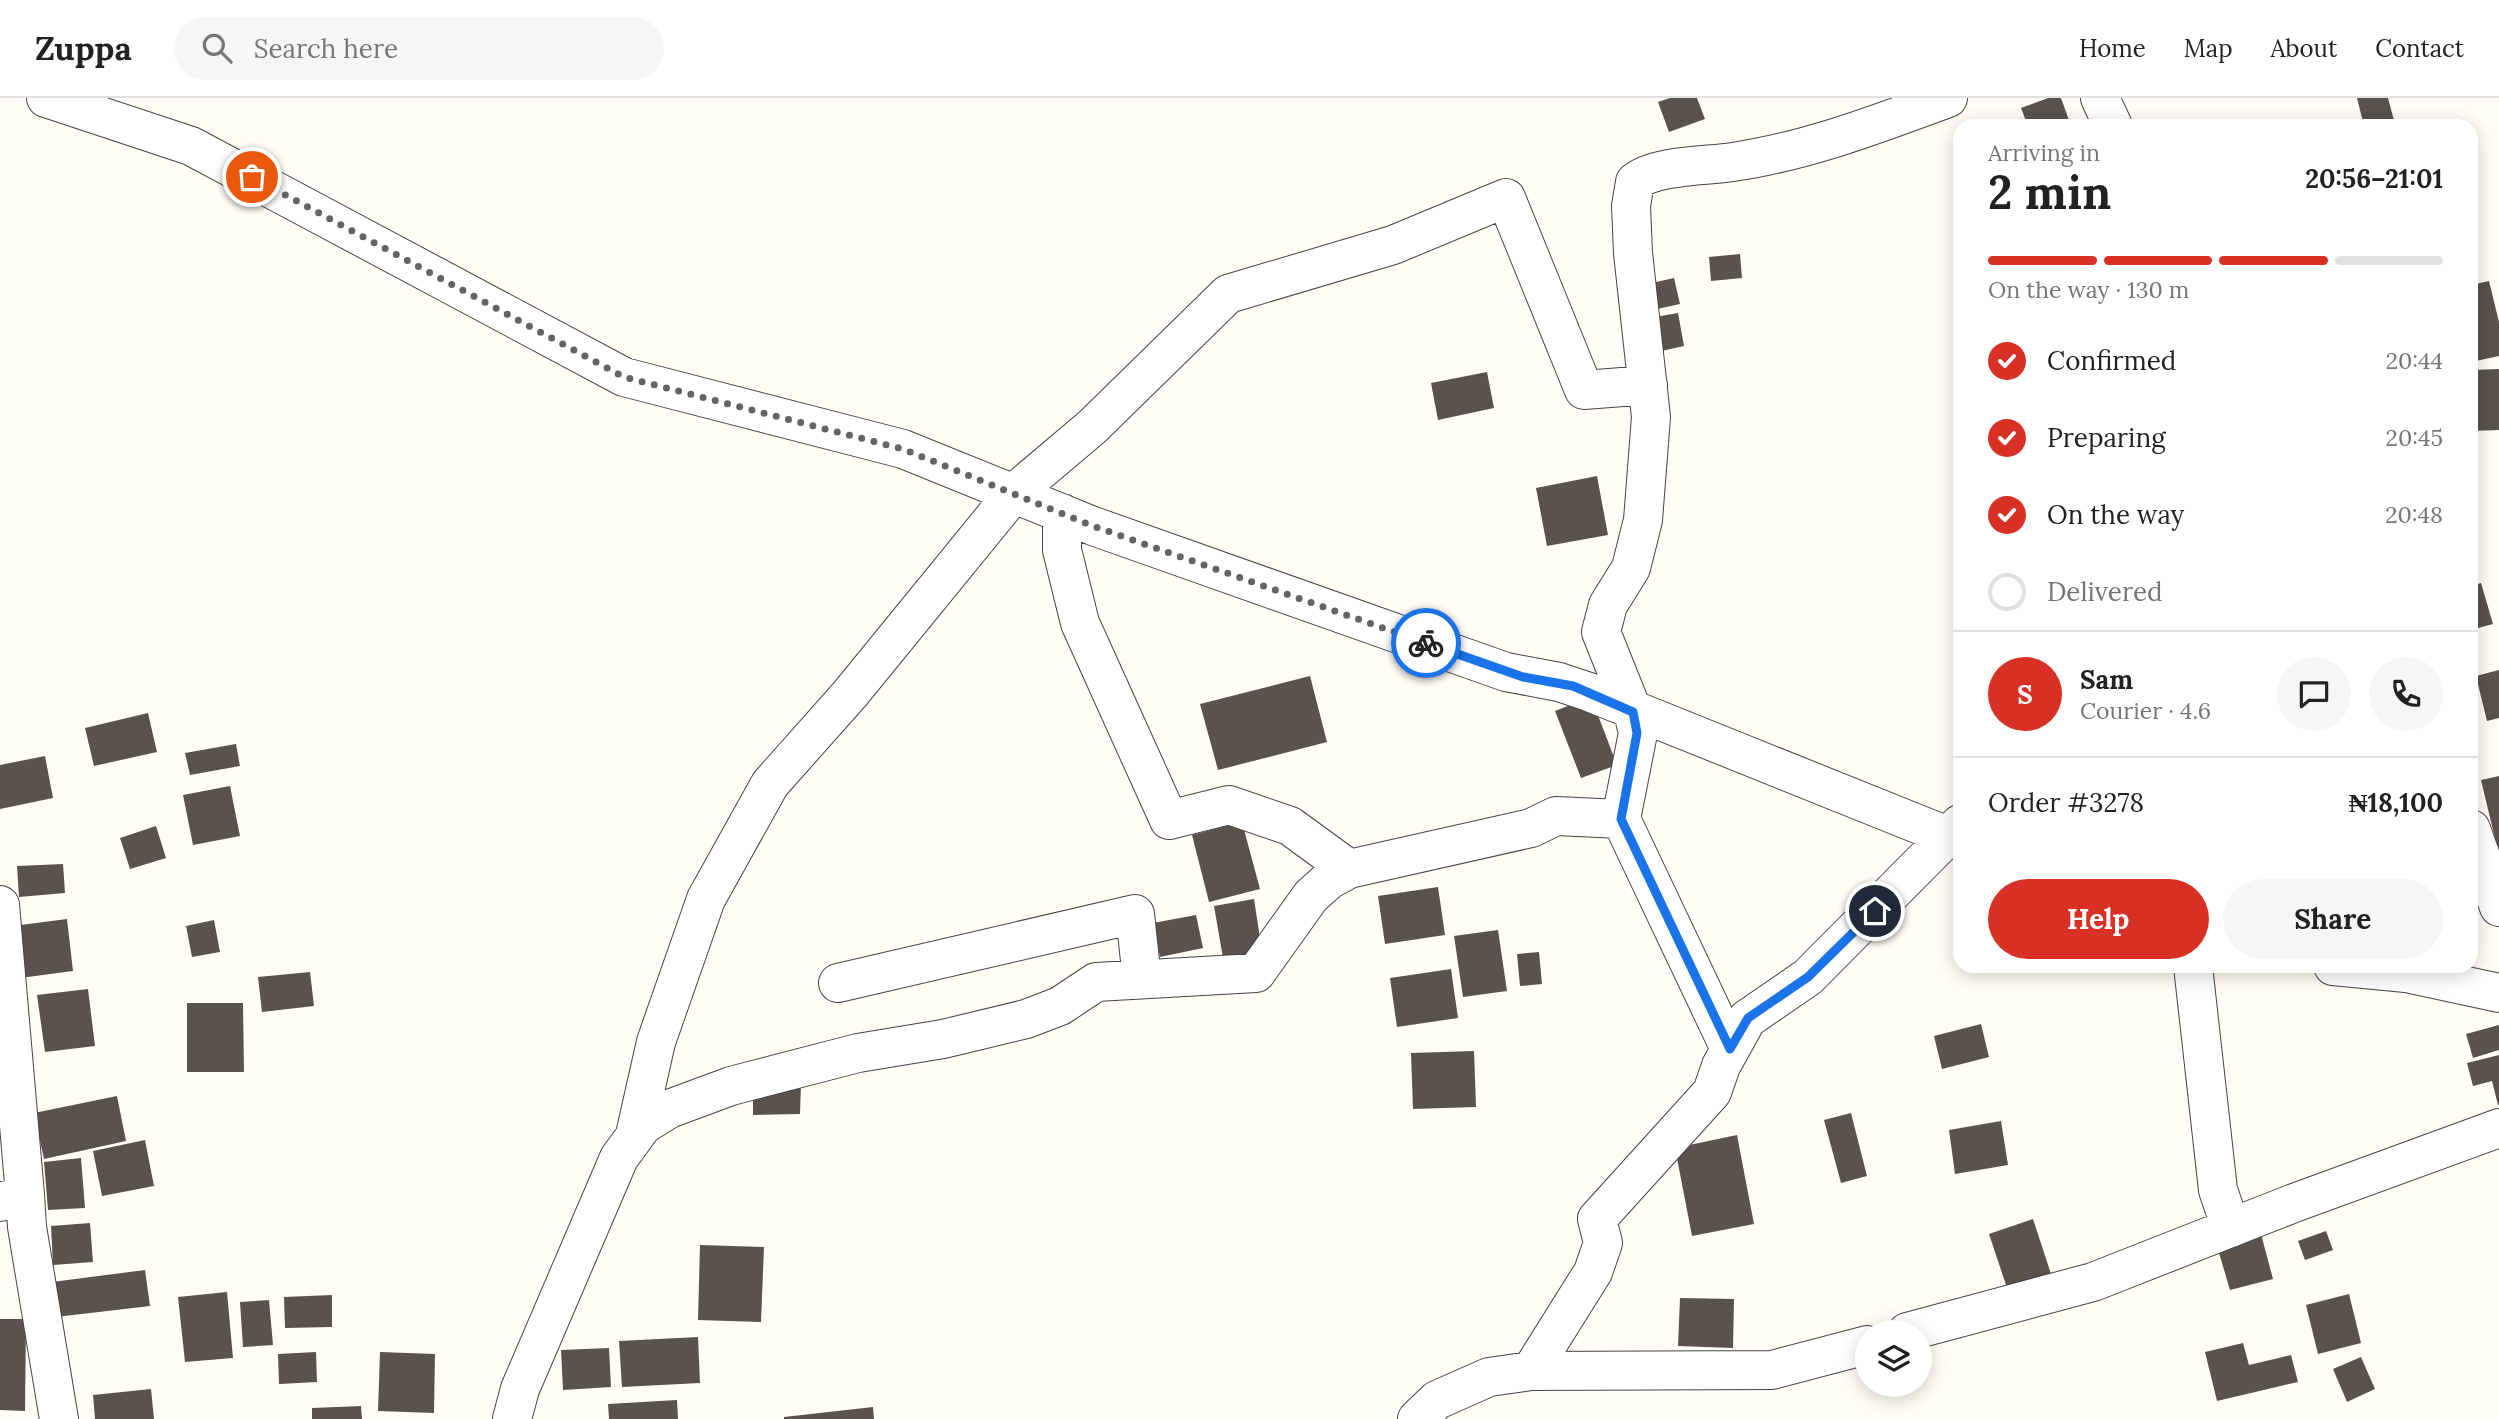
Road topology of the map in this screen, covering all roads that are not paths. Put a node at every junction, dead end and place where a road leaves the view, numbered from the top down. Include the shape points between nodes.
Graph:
1 (46, 98) edge
2 (1948, 98) edge
3 (2099, 98) edge
4 (2110, 119) edge
5 (1648, 385) junction
6 (1014, 494) junction
7 (1062, 513) junction
8 (1633, 712) junction
9 (1621, 819) junction
10 (1953, 833) edge
11 (1953, 837) edge
12 (2478, 848) edge
13 (1349, 869) junction
14 (0, 905) edge
15 (2499, 907) edge
16 (2194, 973) edge
17 (2406, 973) edge
18 (1142, 979) junction
19 (838, 983) dead end
20 (2499, 993) edge
21 (1730, 1049) junction
22 (2499, 1128) edge
23 (635, 1135) junction
24 (13, 1199) edge
25 (2231, 1228) junction
26 (1932, 1325) edge
27 (1855, 1348) edge
28 (1531, 1371) junction
29 (59, 1419) edge
30 (512, 1419) edge
31 (1417, 1419) edge

1 - 6 street via 191,146 624,377 886,444
2 - 5 street via 1801,149 1649,172 1635,182 1633,253
3 - 4 street
5 - 6 street via 1584,390 1506,198 1393,245 1228,293 1093,427
5 - 8 street via 1651,417 1638,547 1608,605 1601,632
6 - 7 street
6 - 23 street via 850,694 769,784 706,899 656,1042
7 - 8 street via 1506,672 1573,686
7 - 13 street via 1062,550 1080,623 1169,820 1229,805 1290,826
8 - 9 street via 1637,733
8 - 10 street
9 - 13 street via 1556,816 1531,828
9 - 21 street
11 - 21 street via 1808,977 1748,1018
12 - 15 street
13 - 18 street via 1311,896 1256,973
14 - 24 street
16 - 25 street via 2218,1190
17 - 20 street
18 - 19 street via 1135,914
18 - 23 street via 1096,982 1060,1006 1026,1019 943,1040 858,1053 732,1086 669,1109
21 - 28 street via 1712,1092 1597,1219 1603,1243 1593,1272
22 - 25 street
23 - 30 street via 619,1158 574,1261 520,1389
24 - 29 street via 27,1227
25 - 26 street via 2093,1282
27 - 28 street via 1772,1370
28 - 31 street via 1489,1377 1437,1400

